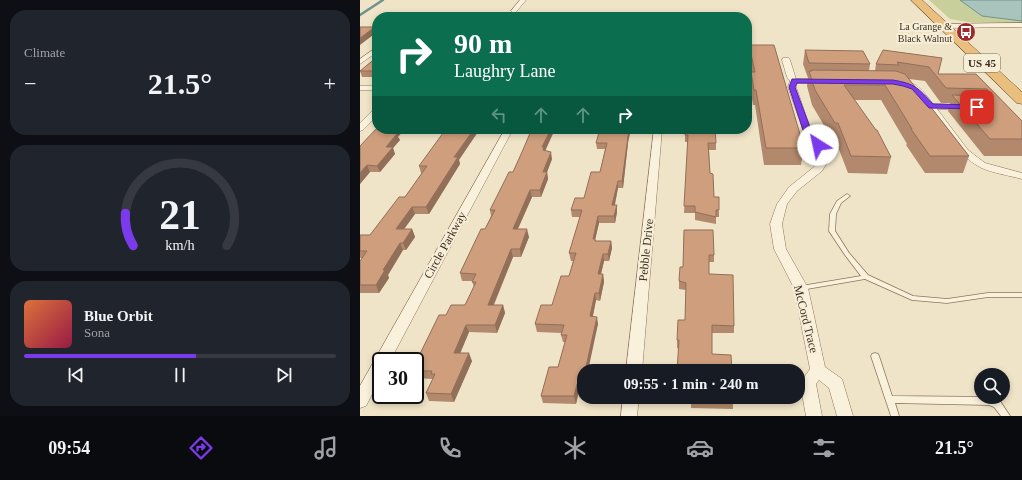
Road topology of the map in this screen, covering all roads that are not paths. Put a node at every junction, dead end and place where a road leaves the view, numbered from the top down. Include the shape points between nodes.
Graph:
1 (523, 0) edge
2 (916, 0) edge
3 (925, 0) edge
4 (514, 11) dead end
5 (1022, 25) edge
6 (948, 26) junction
7 (372, 53) edge
8 (786, 60) dead end
9 (360, 62) edge
10 (1011, 74) dead end
11 (794, 81) junction
12 (832, 81) edge
13 (899, 83) edge
14 (360, 88) edge
15 (372, 88) edge
16 (1022, 100) edge
17 (931, 106) junction
18 (970, 107) edge
19 (372, 116) edge
20 (360, 128) edge
21 (506, 134) edge
22 (658, 134) edge
23 (1022, 176) edge
24 (847, 196) dead end
25 (866, 277) junction
26 (801, 288) junction
27 (1022, 295) edge
28 (386, 352) edge
29 (875, 356) dead end
30 (635, 364) edge
31 (818, 370) junction
32 (372, 379) edge
33 (889, 399) junction
34 (360, 401) edge
35 (630, 404) edge
36 (629, 416) edge
37 (814, 416) edge
38 (845, 416) edge
39 (895, 416) edge
40 (1006, 416) edge

1 - 4 street
2 - 6 highway, US 45
3 - 6 highway, US 45
5 - 6 street
6 - 10 highway, US 45
6 - 16 highway, US 45
7 - 9 street
8 - 11 street, McCord Trace
11 - 12 street
11 - 26 street, McCord Trace via 792,87 807,130 823,151 824,160 818,169 793,189 782,204 776,224 780,249
13 - 17 street via 914,88
14 - 15 street
17 - 18 street
17 - 23 street via 965,152 982,165
19 - 20 street
21 - 28 street, Circle Parkway
22 - 30 street, Pebble Drive
24 - 25 lane via 839,202 833,214 832,231
25 - 26 lane
25 - 27 lane via 912,298 948,301 988,295
26 - 31 street, McCord Trace
29 - 33 lane
31 - 37 street, McCord Trace via 808,383
31 - 38 street, McCord Trace via 836,384
32 - 34 street, Circle Parkway
33 - 39 lane
33 - 40 lane via 989,401 997,404
35 - 36 street

